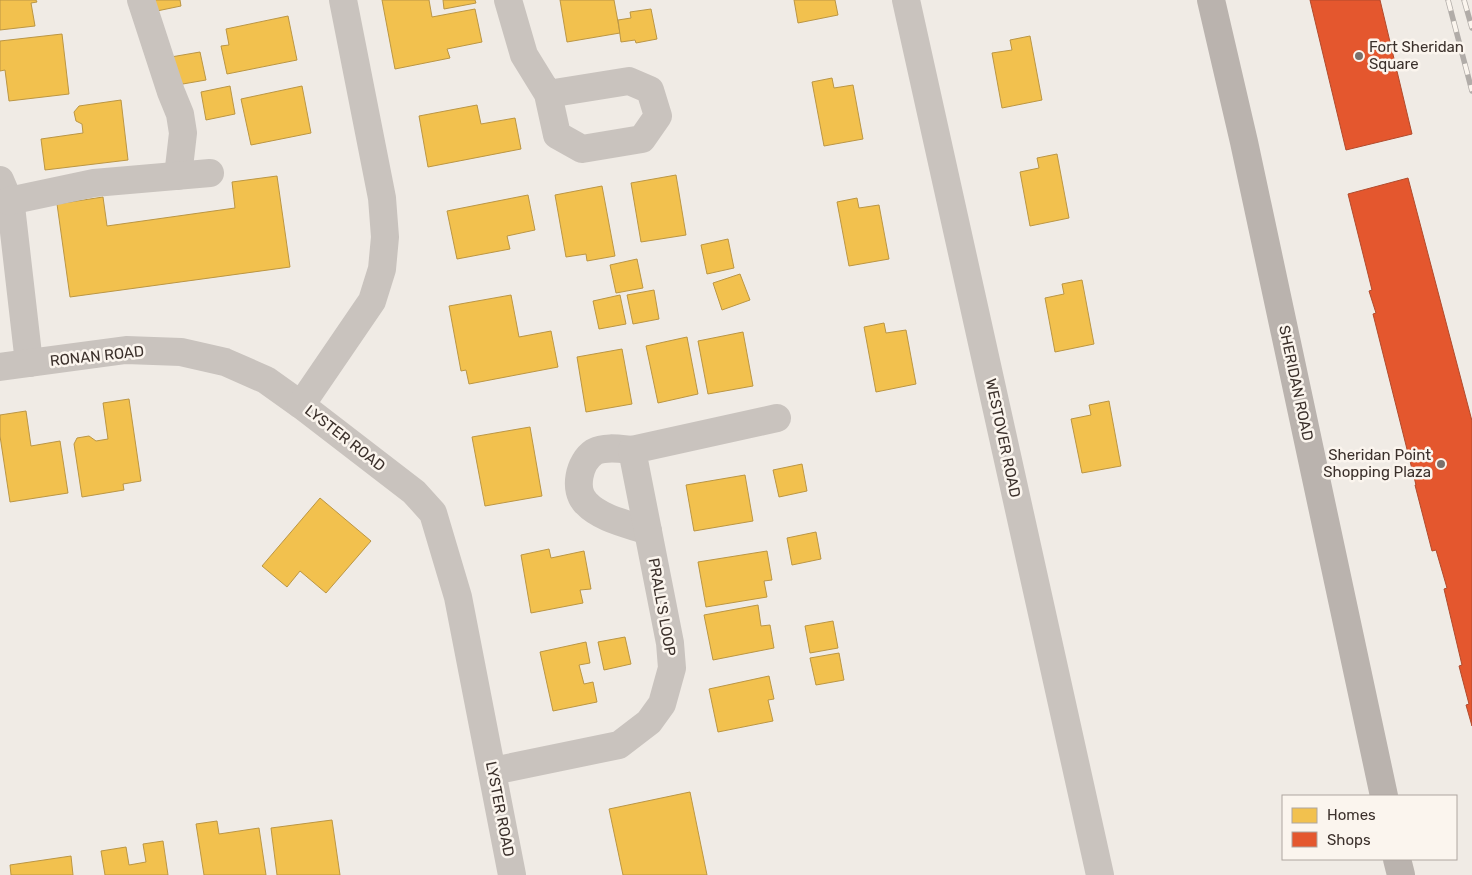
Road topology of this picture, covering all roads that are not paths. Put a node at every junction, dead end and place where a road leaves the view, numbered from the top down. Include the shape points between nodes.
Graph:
1 (141, 0) edge
2 (342, 0) edge
3 (508, 0) edge
4 (906, 0) edge
5 (1211, 0) edge
6 (548, 94) dead end
7 (210, 173) dead end
8 (178, 176) junction
9 (4, 190) edge
10 (29, 363) junction
11 (0, 367) edge
12 (301, 405) junction
13 (777, 418) dead end
14 (632, 450) junction
15 (648, 531) junction
16 (493, 771) junction
17 (1384, 795) edge
18 (1397, 860) edge
19 (512, 875) edge
20 (1100, 875) edge
21 (1401, 875) edge

1 - 8 street via 180,114 183,133
2 - 12 street, LYSTER ROAD via 382,198 385,237 382,269 372,301
3 - 6 street via 524,55
4 - 20 street, WESTOVER ROAD
5 - 17 main road, SHERIDAN ROAD via 1249,162
7 - 8 street
8 - 9 street
9 - 10 street via 11,206
10 - 11 street, RONAN ROAD
10 - 12 street, RONAN ROAD via 126,350 181,352 225,362 266,380
12 - 16 street, LYSTER ROAD via 414,492 434,513 458,597
13 - 14 street
14 - 15 street, PRALL'S LOOP
14 - 15 street via 596,451 583,466 580,495 594,511
15 - 16 street, PRALL'S LOOP via 672,660 662,704 649,722 619,745
16 - 19 street, LYSTER ROAD
18 - 21 main road

